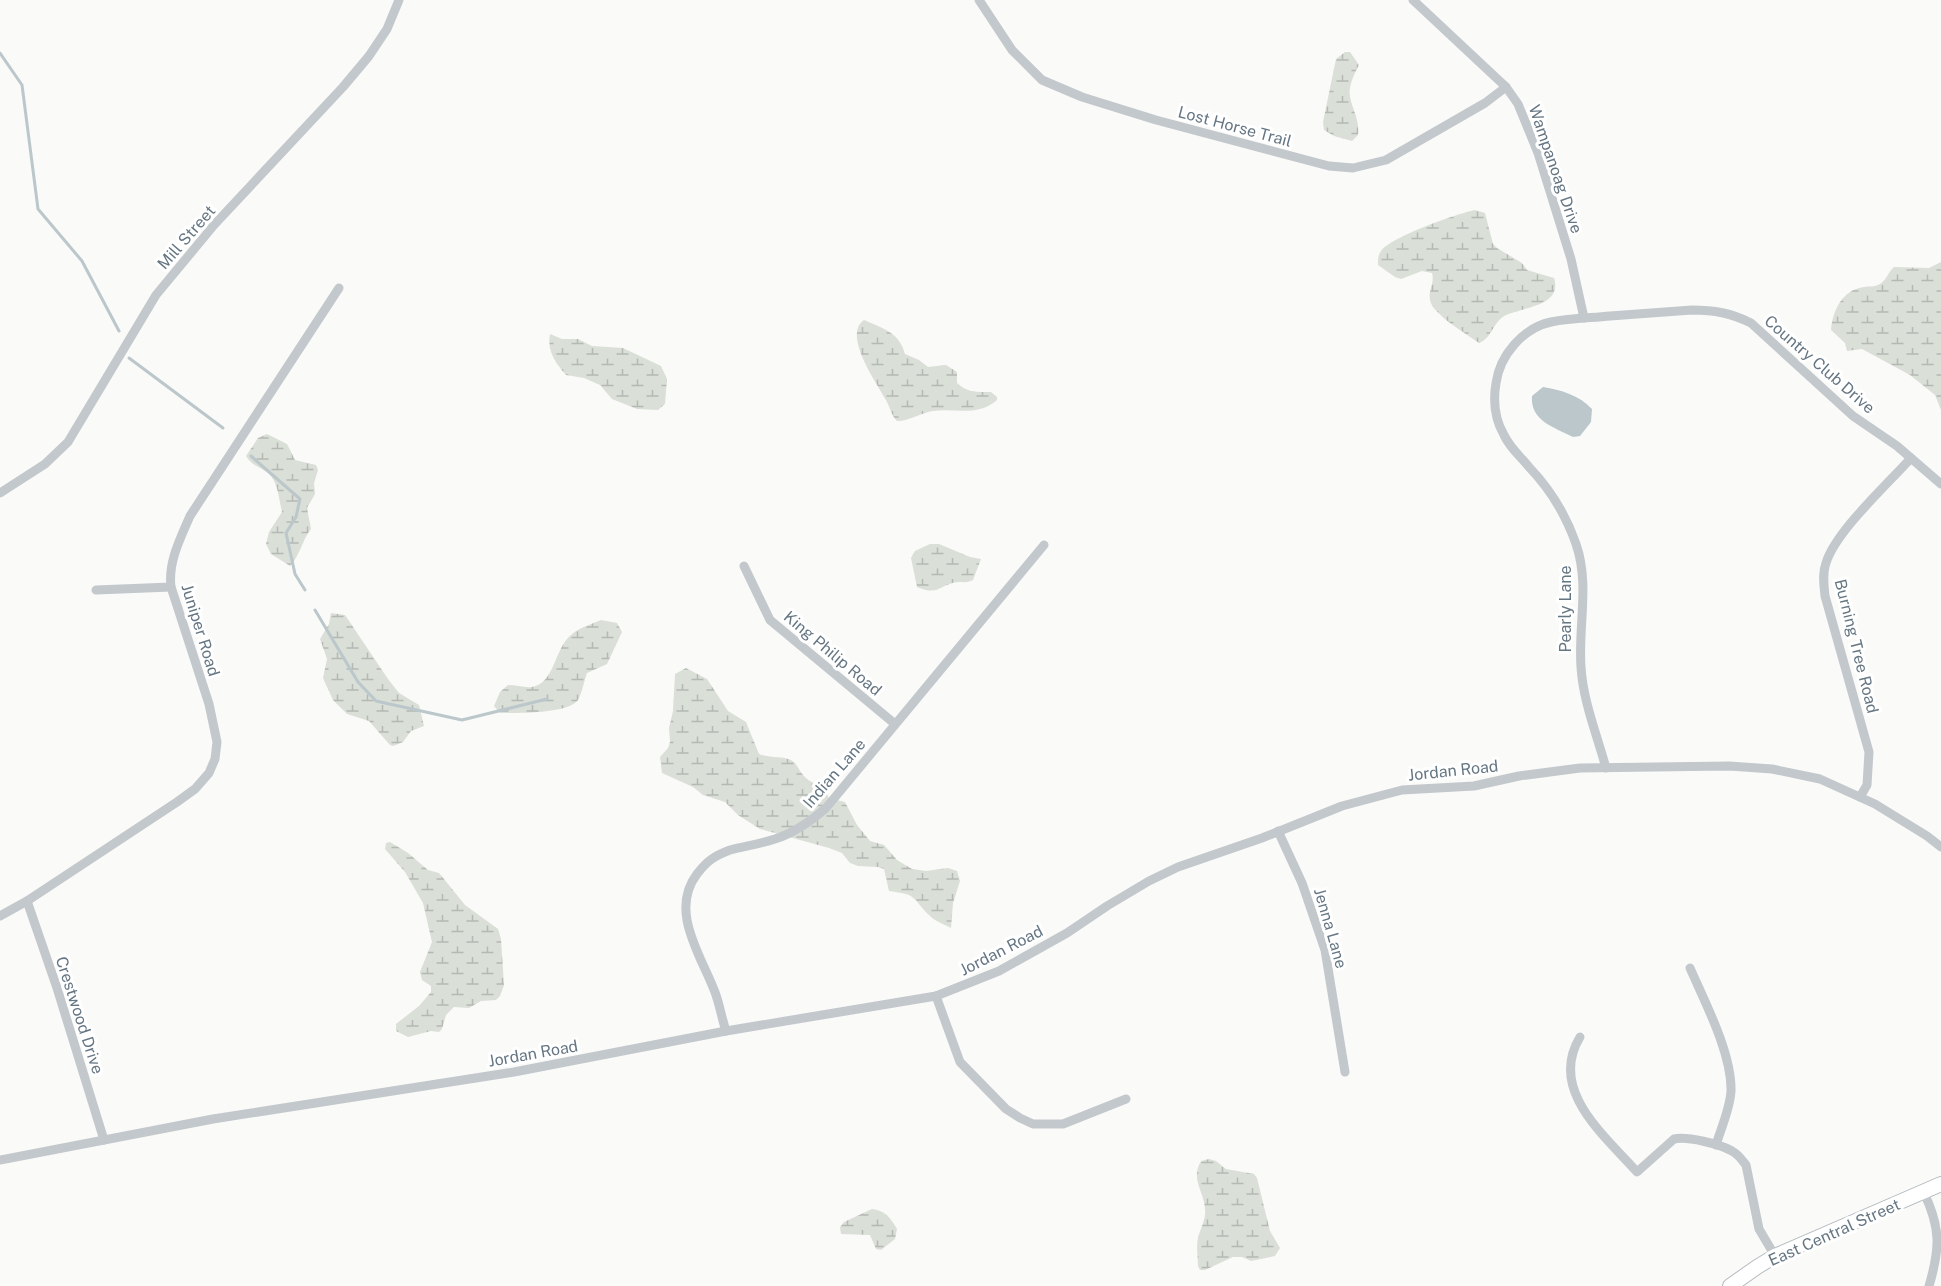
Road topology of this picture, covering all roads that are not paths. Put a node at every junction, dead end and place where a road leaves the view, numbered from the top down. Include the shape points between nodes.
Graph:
1 (399, 0) edge
2 (980, 0) edge
3 (1413, 0) edge
4 (1506, 87) junction
5 (339, 288) dead end
6 (1734, 314) joint
7 (1584, 318) junction
8 (1911, 458) junction
9 (1941, 484) edge
10 (0, 494) edge
11 (1044, 545) dead end
12 (744, 566) dead end
13 (171, 587) junction
14 (96, 590) dead end
15 (895, 724) junction
16 (1606, 768) junction
17 (1860, 797) junction
18 (1278, 831) junction
19 (1941, 847) edge
20 (27, 901) junction
21 (0, 915) edge
22 (1690, 968) dead end
23 (936, 996) junction
24 (726, 1031) junction
25 (1580, 1037) dead end
26 (1345, 1072) dead end
27 (1126, 1099) dead end
28 (104, 1140) junction
29 (1716, 1145) junction
30 (0, 1160) edge
31 (1941, 1184) edge
32 (1924, 1193) junction
33 (1775, 1257) junction
34 (1730, 1286) edge
35 (1929, 1286) edge

1 - 10 street, Mill Street via 387,30 344,87 214,225 156,295 61,451
2 - 4 street, Lost Horse Trail via 1012,50 1042,80 1156,120 1329,166 1353,168 1386,160
3 - 4 street, Wampanoag Drive
4 - 7 street, Wampanoag Drive via 1518,104 1538,153 1571,259
5 - 13 street, Juniper Road via 190,516 177,543
6 - 7 street, Pearly Lane via 1692,310
6 - 8 street, Country Club Drive via 1751,323 1853,416
7 - 16 street, Pearly Lane via 1549,323 1514,345 1497,375 1494,405 1503,435 1559,506 1576,543 1583,585 1581,669
8 - 9 street, Country Club Drive
8 - 17 street, Burning Tree Road via 1841,535 1825,565 1825,596 1869,752 1868,785
11 - 15 street, Indian Lane
12 - 15 street, King Philip Road via 770,620
13 - 14 street
13 - 20 street, Juniper Road via 209,704 217,742 209,773 177,802
15 - 24 street, Indian Lane via 826,808 811,820 777,838 709,860 695,877 686,915
16 - 17 street, Jordan Road via 1772,769 1820,779
16 - 18 street, Jordan Road via 1519,776 1474,786 1402,790
17 - 19 street, Jordan Road
18 - 23 street, Jordan Road via 1149,880 999,971
18 - 26 street, Jenna Lane via 1302,883 1325,950
20 - 21 street, Juniper Road
20 - 28 street, Crestwood Drive
22 - 29 street via 1719,1034 1729,1075 1729,1104
23 - 24 street, Jordan Road
23 - 27 street via 960,1062 1020,1118 1033,1124 1063,1124
24 - 28 street, Jordan Road via 524,1071
25 - 29 street via 1570,1064 1570,1082 1578,1101 1593,1124 1637,1172 1674,1139
28 - 30 street, Jordan Road
29 - 33 street via 1733,1151 1746,1166 1759,1229
31 - 32 main road, East Central Street
32 - 33 main road, East Central Street
32 - 35 street via 1938,1233 1938,1252
33 - 34 main road, East Central Street

